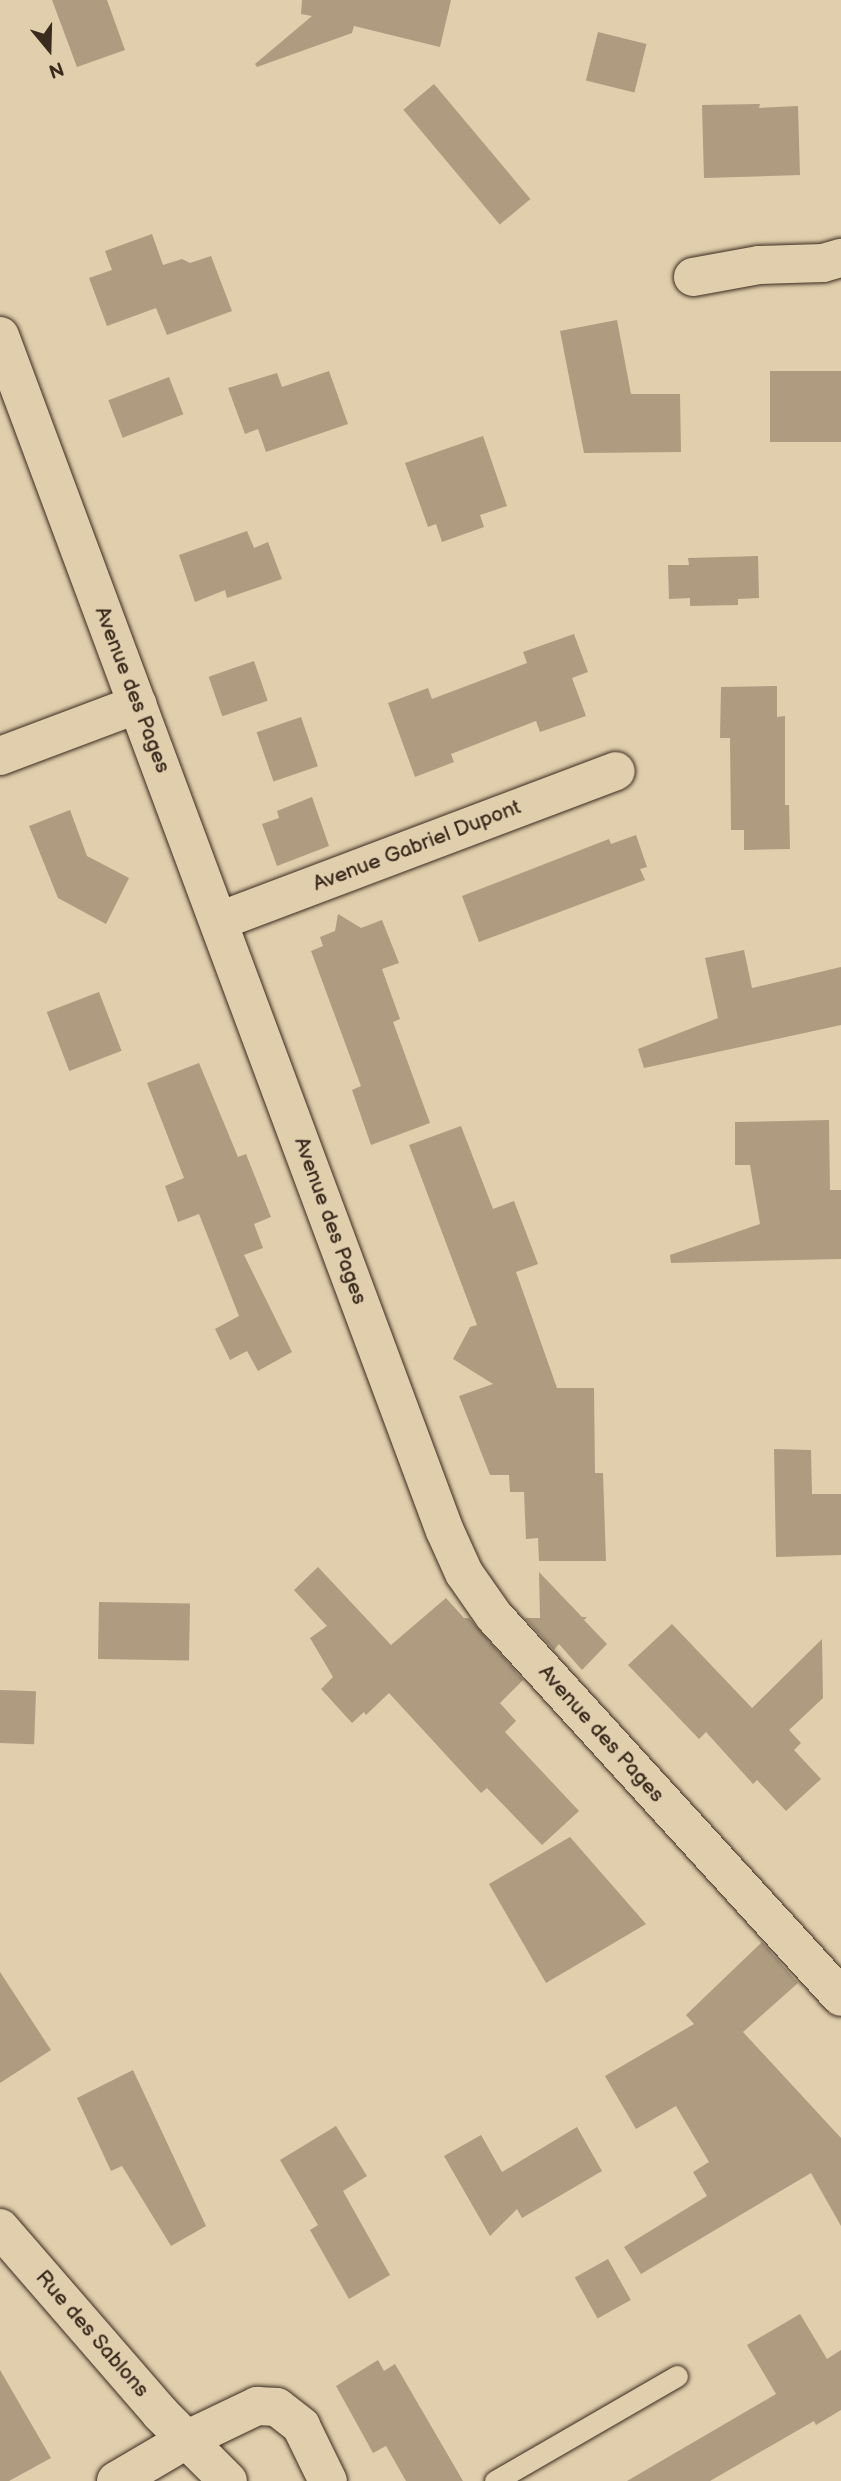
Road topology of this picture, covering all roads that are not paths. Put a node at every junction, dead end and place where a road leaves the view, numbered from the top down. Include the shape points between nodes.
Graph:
1 (841, 258) edge
2 (693, 277) dead end
3 (0, 336) edge
4 (138, 704) junction
5 (0, 756) edge
6 (615, 771) dead end
7 (219, 921) junction
8 (841, 1997) edge
9 (0, 2228) edge
10 (677, 2376) dead end
11 (186, 2440) junction
12 (116, 2481) edge
13 (228, 2481) edge
14 (328, 2481) edge
15 (495, 2481) edge

1 - 2 street
3 - 4 street, Avenue des Pages
4 - 5 street
4 - 7 street, Avenue des Pages
6 - 7 street, Avenue Gabriel Dupont
7 - 8 street, Avenue des Pages via 464,1573 494,1616
9 - 11 street, Rue des Sablons
10 - 15 lane
11 - 12 street
11 - 13 street, Rue des Sablons
11 - 14 street via 257,2406 277,2407 301,2426

